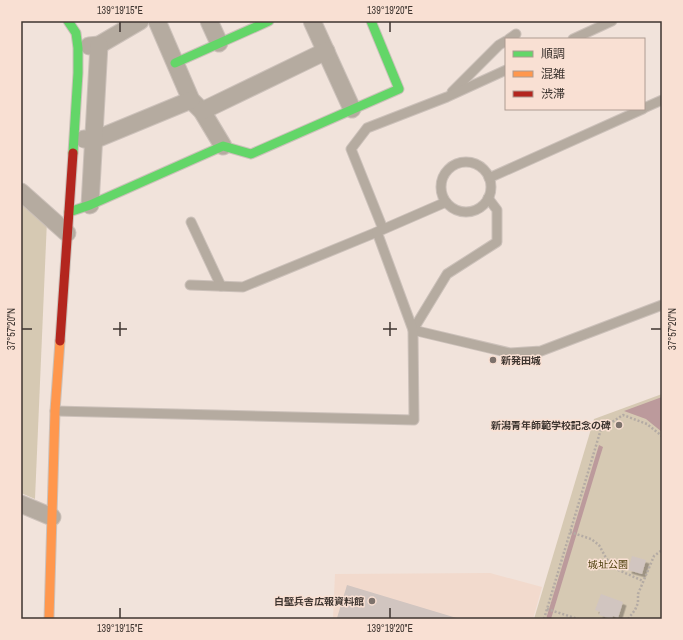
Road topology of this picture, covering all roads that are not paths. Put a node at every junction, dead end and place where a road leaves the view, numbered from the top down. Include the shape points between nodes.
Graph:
1 (68, 21) edge
2 (140, 21) edge
3 (157, 21) edge
4 (209, 21) edge
5 (312, 21) edge
6 (371, 21) edge
7 (612, 21) edge
8 (264, 22) edge
9 (575, 38) edge
10 (505, 42) edge
11 (219, 43) junction
12 (99, 44) junction
13 (78, 48) junction
14 (326, 51) junction
15 (175, 63) junction
16 (505, 70) edge
17 (447, 97) junction
18 (662, 100) edge
19 (197, 106) junction
20 (645, 108) edge
21 (352, 110) junction
22 (641, 110) edge
23 (74, 138) junction
24 (94, 140) junction
25 (223, 146) junction
26 (489, 178) junction
27 (21, 192) edge
28 (488, 198) junction
29 (446, 202) junction
30 (90, 205) junction
31 (69, 212) junction
32 (191, 222) dead end
33 (380, 231) junction
34 (67, 233) junction
35 (190, 286) dead end
36 (221, 286) junction
37 (662, 305) edge
38 (413, 330) junction
39 (55, 412) junction
40 (21, 504) edge
41 (52, 517) junction
42 (49, 619) edge

1 - 13 street via 76,33
2 - 12 street
3 - 15 street
4 - 11 street
5 - 14 street
6 - 21 street via 398,89
7 - 9 lane
8 - 11 street
10 - 17 lane
11 - 15 street
12 - 13 street
12 - 24 street
13 - 23 street
14 - 19 street
14 - 21 street
15 - 19 street
16 - 17 lane
17 - 33 lane via 367,128 351,149
18 - 20 lane
19 - 24 street
19 - 25 street
21 - 25 street via 251,154
22 - 26 lane
23 - 24 street
23 - 31 street
24 - 30 street
25 - 30 street
26 - 28 lane
26 - 29 lane via 475,164 461,162 454,165 441,181 442,196
27 - 34 street
28 - 29 lane via 479,208 465,212 451,207
28 - 38 lane via 497,210 497,242 447,274
29 - 33 lane
30 - 31 street
31 - 34 street
32 - 36 lane
33 - 36 lane via 243,287
33 - 38 lane
34 - 39 street
35 - 36 lane
37 - 38 lane via 541,351 510,353
38 - 39 lane via 414,420
39 - 41 street
40 - 41 street
41 - 42 street

